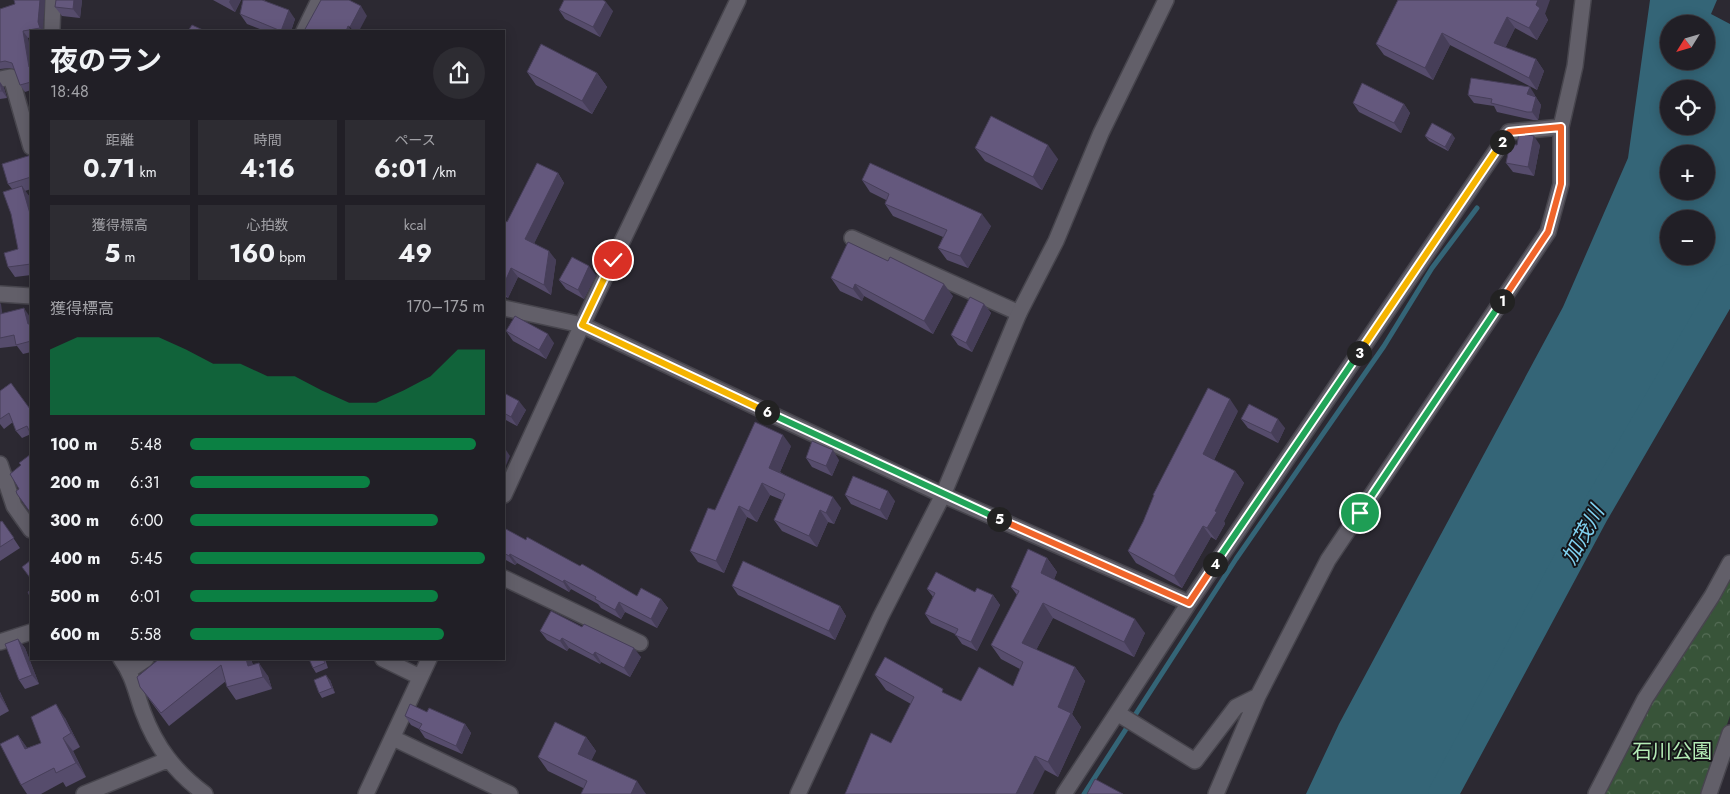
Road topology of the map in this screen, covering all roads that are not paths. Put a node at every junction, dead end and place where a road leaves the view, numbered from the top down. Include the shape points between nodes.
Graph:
1 (53, 0) edge
2 (319, 0) edge
3 (738, 0) edge
4 (1166, 0) edge
5 (1583, 0) edge
6 (52, 29) dead end
7 (304, 30) edge
8 (0, 79) edge
9 (1561, 127) junction
10 (30, 144) edge
11 (852, 238) dead end
12 (0, 294) edge
13 (30, 296) edge
14 (505, 308) edge
15 (1020, 314) junction
16 (582, 325) junction
17 (0, 464) edge
18 (505, 494) edge
19 (943, 494) junction
20 (30, 529) edge
21 (1730, 563) edge
22 (505, 578) edge
23 (1189, 603) junction
24 (30, 632) edge
25 (0, 642) edge
26 (640, 643) dead end
27 (142, 660) edge
28 (385, 660) edge
29 (428, 660) edge
30 (125, 665) edge
31 (420, 677) junction
32 (1258, 696) junction
33 (1117, 713) junction
34 (1730, 733) edge
35 (393, 738) junction
36 (167, 760) junction
37 (84, 794) edge
38 (205, 794) edge
39 (366, 794) edge
40 (510, 794) edge
41 (798, 794) edge
42 (1064, 794) edge
43 (1216, 794) edge
44 (1596, 794) edge
45 (1709, 794) edge

1 - 6 street
2 - 7 street
3 - 16 street
4 - 15 street via 1101,133 1056,241
5 - 9 street
8 - 10 street via 11,77
9 - 23 street via 1509,132
9 - 32 street via 1561,184 1548,232 1328,560
11 - 15 street
12 - 13 street
14 - 16 street
15 - 19 street
16 - 18 street
16 - 19 street
17 - 20 street via 14,506
19 - 23 street
19 - 41 street via 881,616
21 - 44 street via 1645,699
22 - 26 street
23 - 33 street
24 - 25 street
27 - 30 street
28 - 31 street
29 - 31 street
30 - 36 street
31 - 35 street
32 - 33 street via 1236,707 1195,761
32 - 43 street
33 - 42 street
34 - 45 street
35 - 39 street
35 - 40 street
36 - 37 street
36 - 38 street

